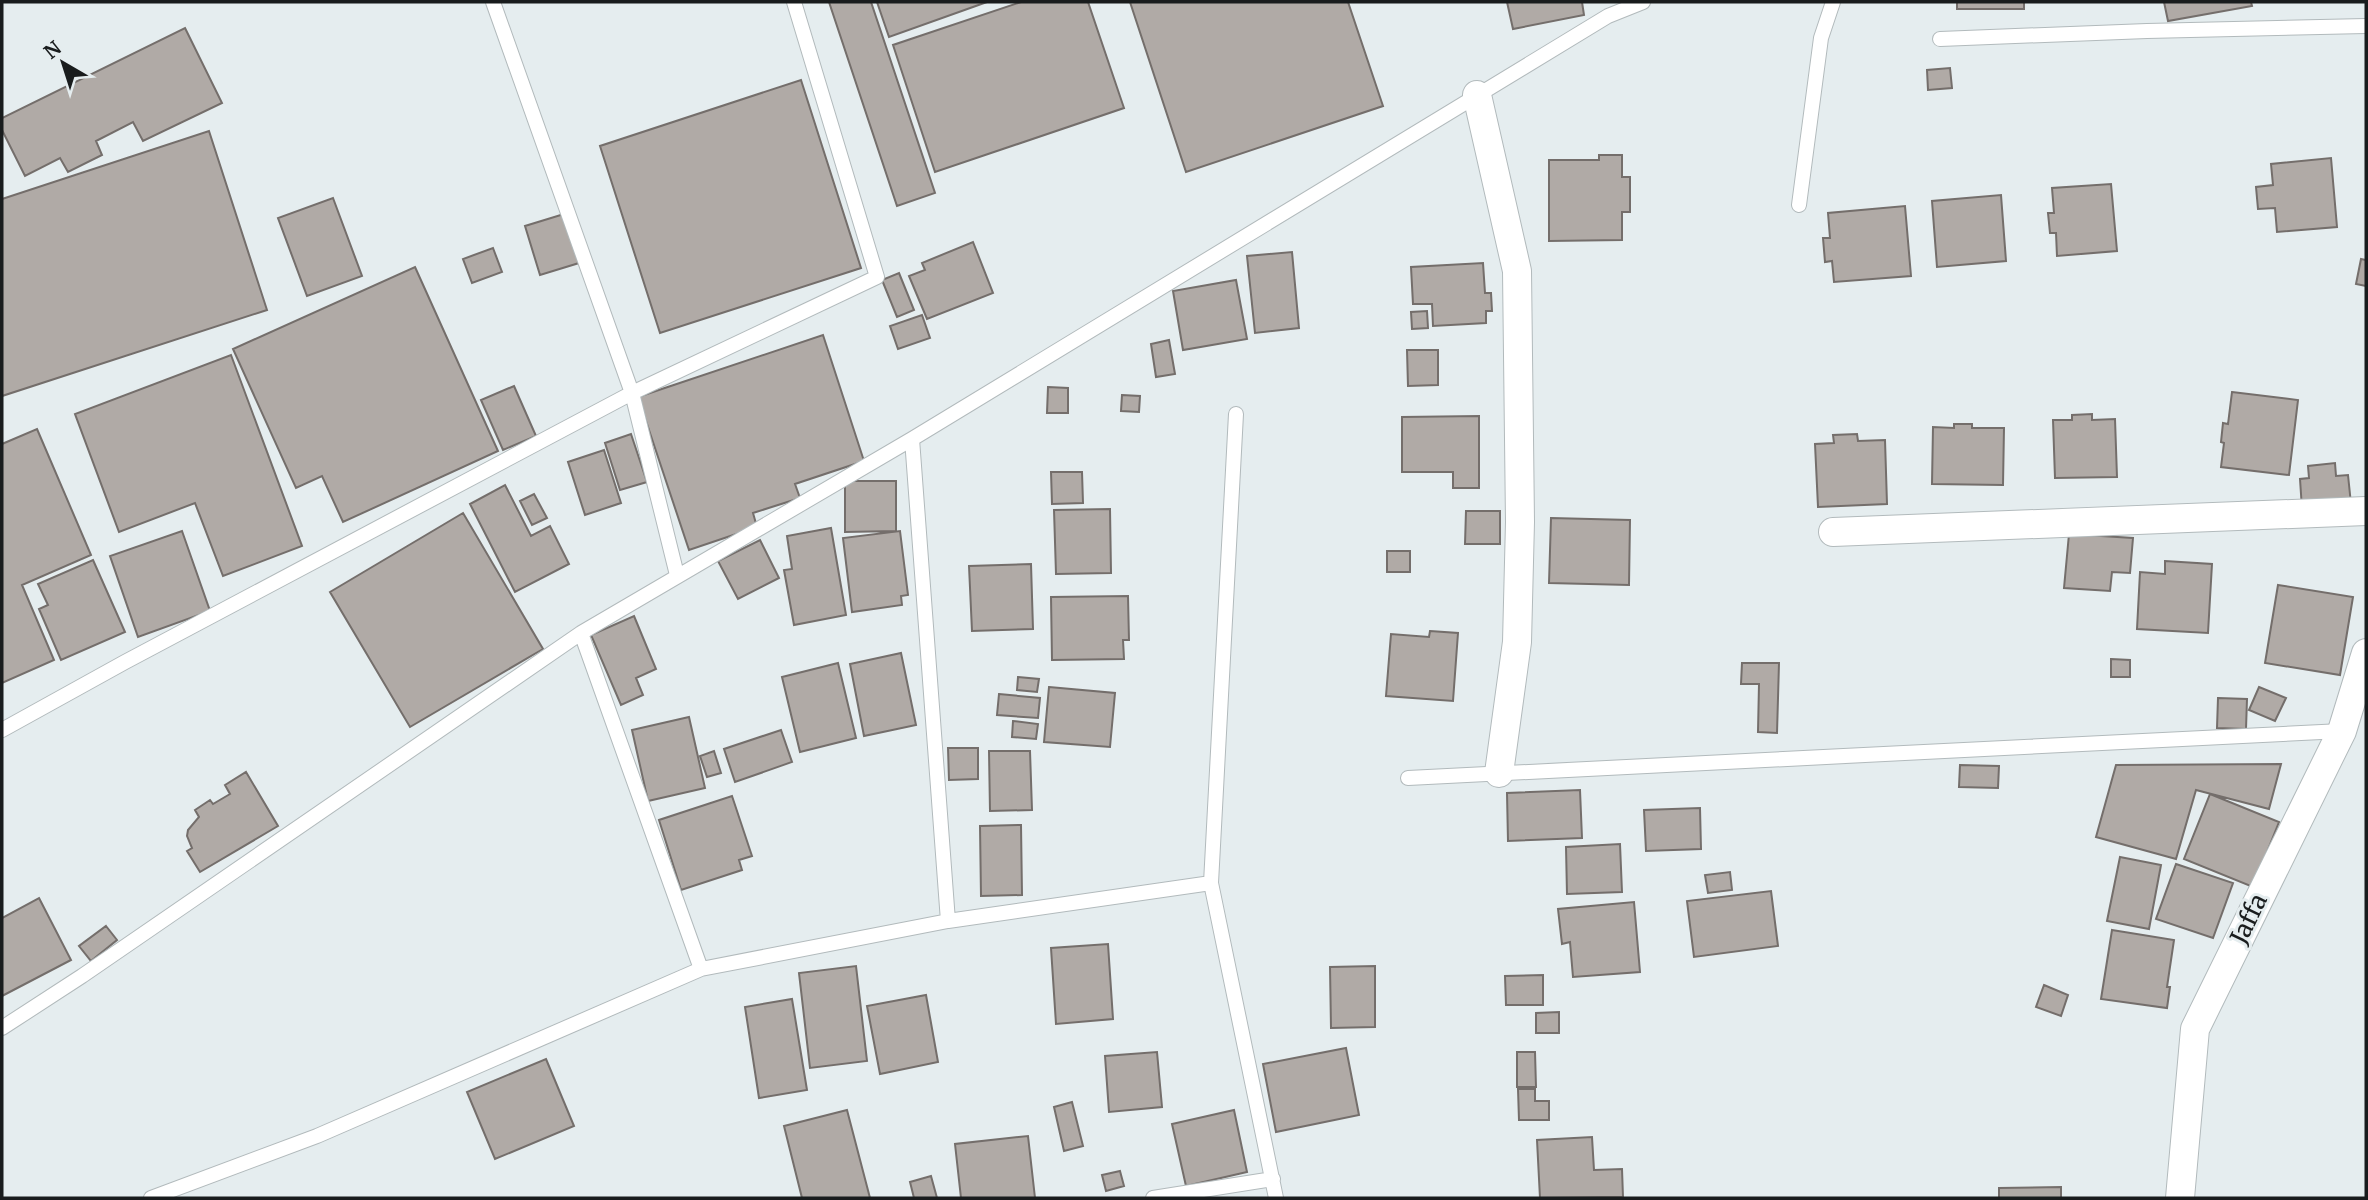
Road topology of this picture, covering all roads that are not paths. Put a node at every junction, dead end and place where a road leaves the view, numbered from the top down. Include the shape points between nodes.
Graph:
1 (493, 2) edge
2 (794, 2) edge
3 (1643, 2) edge
4 (1833, 2) edge
5 (2366, 26) edge
6 (1940, 38) dead end
7 (1477, 95) junction
8 (1800, 205) dead end
9 (632, 394) junction
10 (1236, 414) dead end
11 (912, 439) junction
12 (2366, 511) edge
13 (1833, 532) dead end
14 (677, 575) junction
15 (581, 633) junction
16 (2366, 653) edge
17 (2, 730) edge
18 (2342, 731) junction
19 (1499, 773) junction
20 (1408, 778) dead end
21 (1211, 883) junction
22 (948, 921) junction
23 (701, 969) junction
24 (2, 1028) edge
25 (1273, 1179) junction
26 (151, 1198) edge
27 (1153, 1198) edge
28 (1276, 1198) edge
29 (2180, 1198) edge

1 - 9 lane
2 - 9 lane via 877,277
3 - 7 lane via 1608,16
4 - 8 lane via 1821,38
5 - 6 lane
7 - 11 lane
7 - 19 street via 1517,271 1517,642
9 - 14 lane
9 - 17 lane
10 - 21 lane
11 - 14 lane
11 - 22 lane
12 - 13 street
14 - 15 lane
15 - 23 lane
15 - 24 lane
16 - 18 street, Jaffa
18 - 19 lane
18 - 29 street, Jaffa via 2195,1029
19 - 20 lane
21 - 22 lane
21 - 25 lane
22 - 23 lane
23 - 26 lane via 317,1136
25 - 27 lane
25 - 28 lane

